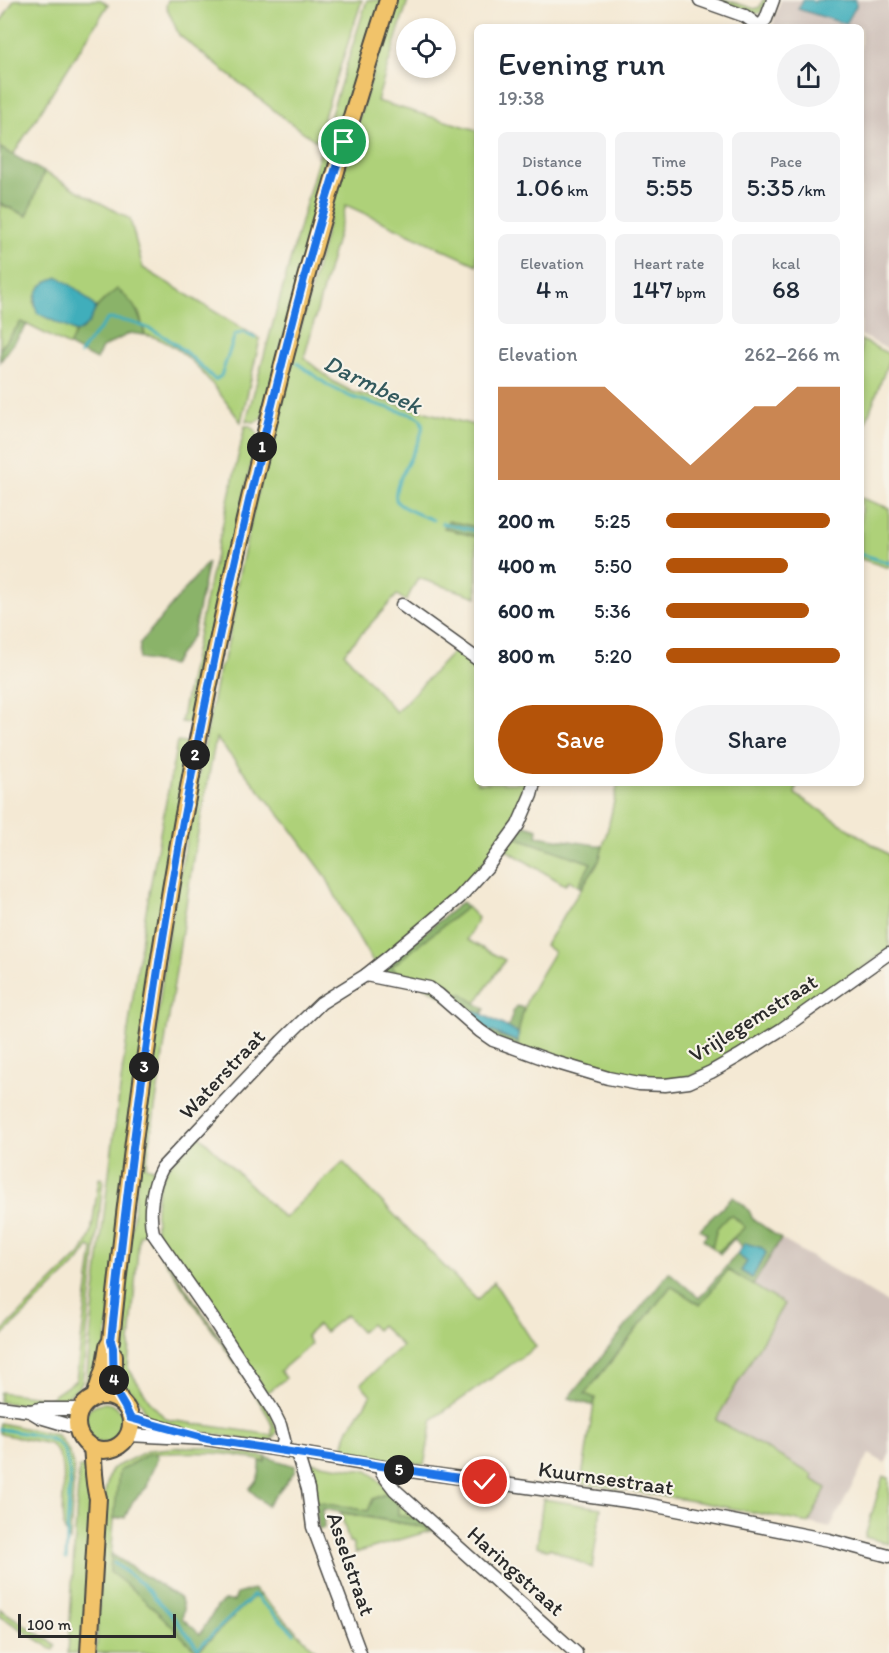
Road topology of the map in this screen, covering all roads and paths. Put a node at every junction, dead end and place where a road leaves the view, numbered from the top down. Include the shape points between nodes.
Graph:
1 (388, 0) edge
2 (700, 0) edge
3 (773, 0) edge
4 (756, 24) edge
5 (762, 24) edge
6 (402, 605) dead end
7 (474, 656) edge
8 (533, 786) edge
9 (889, 953) edge
10 (366, 975) junction
11 (111, 1341) junction
12 (95, 1397) junction
13 (121, 1402) junction
14 (0, 1407) edge
15 (80, 1409) junction
16 (30, 1412) junction
17 (130, 1418) junction
18 (77, 1428) junction
19 (128, 1435) junction
20 (207, 1439) junction
21 (92, 1447) junction
22 (111, 1449) junction
23 (281, 1450) junction
24 (297, 1453) junction
25 (382, 1467) junction
26 (98, 1498) junction
27 (889, 1556) edge
28 (89, 1653) edge
29 (360, 1653) edge
30 (576, 1653) edge

1 - 11 main road via 291,330 216,650 149,1027
2 - 4 street via 745,16
3 - 5 street
6 - 7 street
8 - 10 street, Waterstraat via 523,816 487,867 459,898
9 - 10 street, Vrijlegemstraat via 739,1056 689,1082 665,1085 608,1078 541,1058 493,1040 429,988
10 - 23 street, Waterstraat via 321,1003 162,1168 156,1179 150,1221 153,1233 272,1409 284,1440
11 - 12 main road
11 - 13 main road via 114,1387
12 - 13 main road via 104,1395
12 - 15 main road
13 - 17 main road
14 - 16 street
15 - 16 street
15 - 18 main road
16 - 18 street
17 - 19 main road
17 - 20 street, Kuurnsestraat
18 - 21 main road
19 - 20 street, Kuurnsestraat
19 - 22 main road
20 - 23 street, Kuurnsestraat
21 - 22 main road
21 - 26 main road
22 - 26 main road
23 - 24 street, Kuurnsestraat
24 - 25 street, Kuurnsestraat
24 - 29 street, Asselstraat via 308,1489 313,1527
25 - 27 street, Kuurnsestraat via 641,1503 829,1540
25 - 30 street, Haringstraat via 395,1490
26 - 28 main road

